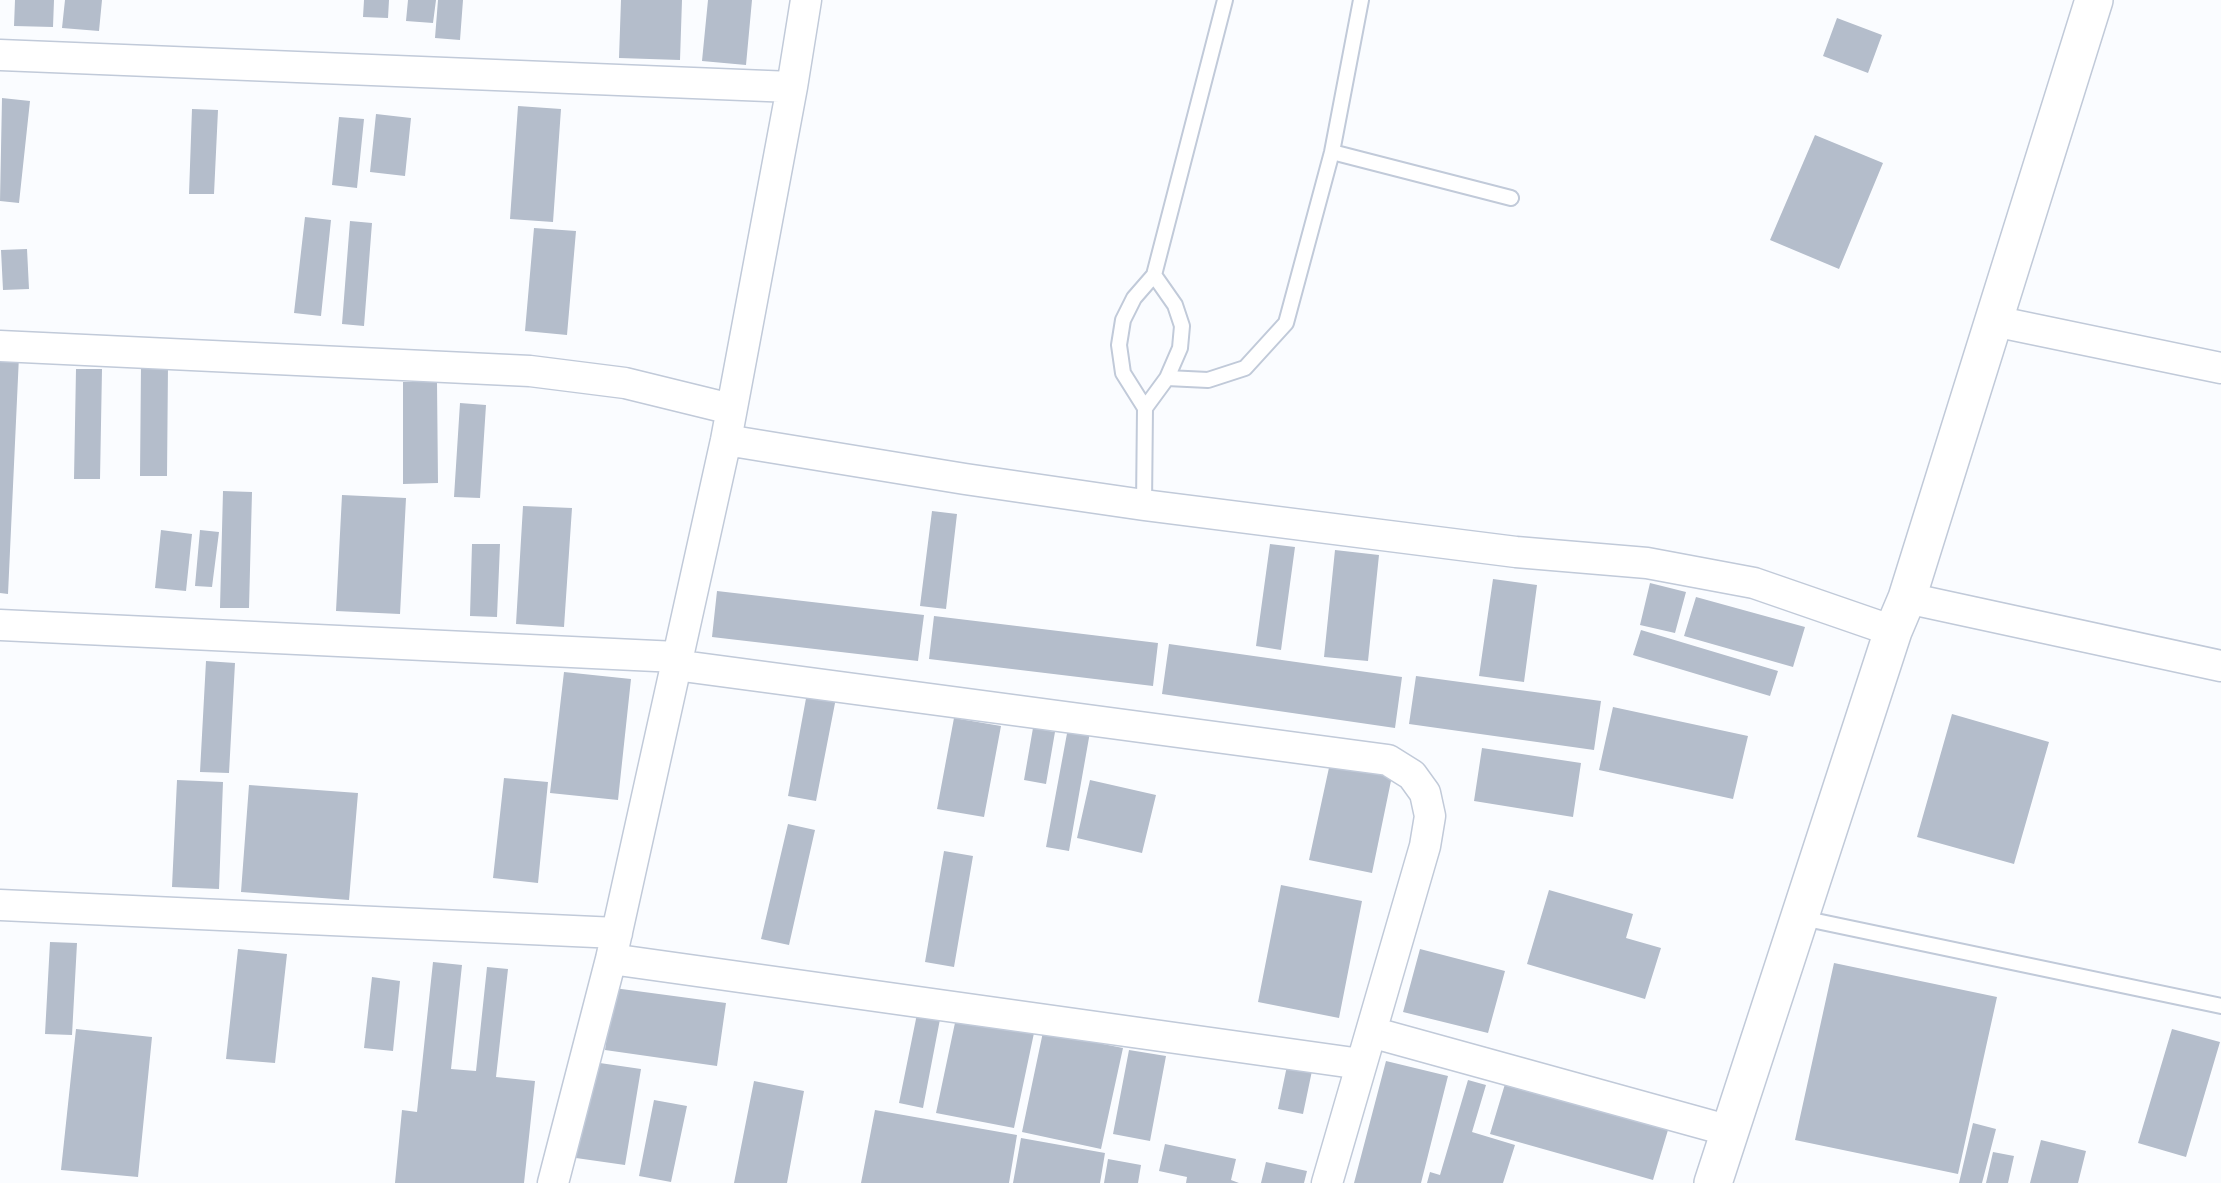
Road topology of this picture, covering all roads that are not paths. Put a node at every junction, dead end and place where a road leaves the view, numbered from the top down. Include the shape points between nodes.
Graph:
1 (806, 0) edge
2 (1225, 0) edge
3 (1361, 0) edge
4 (2094, 0) edge
5 (0, 55) edge
6 (792, 87) junction
7 (1332, 152) junction
8 (1511, 198) dead end
9 (1154, 275) junction
10 (1994, 321) junction
11 (0, 346) edge
12 (2221, 368) edge
13 (1167, 377) junction
14 (1145, 408) junction
15 (732, 409) junction
16 (726, 440) junction
17 (1144, 505) junction
18 (1900, 614) junction
19 (0, 625) edge
20 (676, 661) junction
21 (2221, 666) edge
22 (0, 905) edge
23 (1800, 918) junction
24 (614, 946) junction
25 (2221, 1006) edge
26 (1371, 1032) junction
27 (1361, 1064) junction
28 (1730, 1131) junction
29 (553, 1183) edge
30 (1327, 1183) edge
31 (1713, 1183) edge

1 - 6 street
2 - 9 lane
3 - 7 lane
4 - 10 street
5 - 6 street
6 - 15 street
7 - 8 lane
7 - 13 lane via 1286,323 1245,368 1209,380
9 - 13 lane via 1175,305 1182,326 1180,348
9 - 14 lane via 1128,309 1119,345 1123,373
10 - 12 street
10 - 18 street
11 - 15 street via 530,371 625,383
13 - 14 lane
14 - 17 lane
15 - 16 street
16 - 17 street
16 - 20 street
17 - 18 street via 1516,552 1647,563
18 - 21 street
18 - 23 street
19 - 20 street
20 - 24 street
20 - 26 street via 1388,760 1412,775 1425,793 1430,816
22 - 24 street
23 - 25 lane
23 - 28 street
24 - 27 street
24 - 29 street
26 - 27 street
26 - 28 street
27 - 30 street
28 - 31 street

